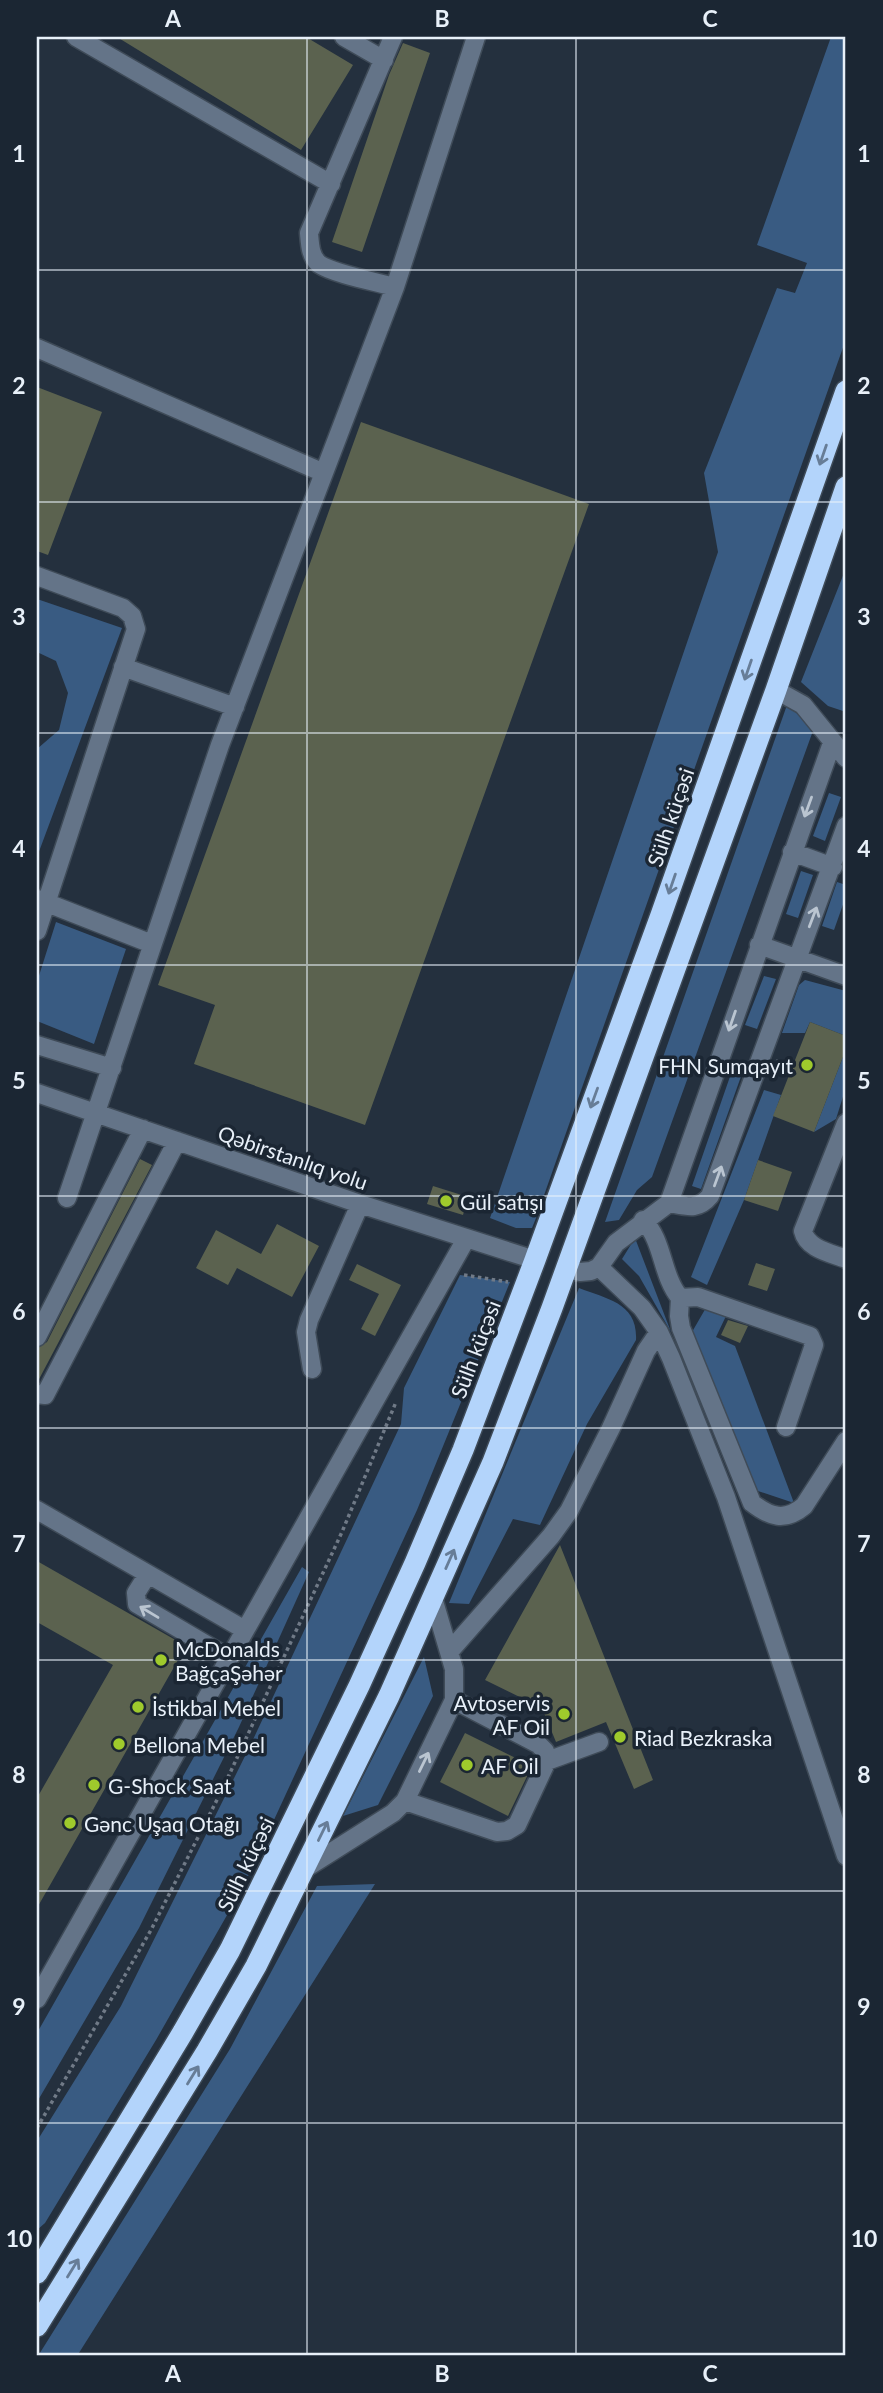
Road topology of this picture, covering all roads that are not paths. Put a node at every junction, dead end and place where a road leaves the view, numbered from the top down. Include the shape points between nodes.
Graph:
1 (76, 37) edge
2 (344, 37) edge
3 (393, 37) edge
4 (477, 37) edge
5 (384, 60) junction
6 (331, 184) junction
7 (395, 287) junction
8 (37, 348) edge
9 (846, 391) edge
10 (324, 473) junction
11 (846, 486) edge
12 (37, 576) edge
13 (123, 667) junction
14 (776, 690) junction
15 (235, 707) junction
16 (832, 743) junction
17 (846, 758) edge
18 (846, 826) edge
19 (792, 852) junction
20 (833, 867) junction
21 (41, 901) edge
22 (37, 931) edge
23 (152, 944) junction
24 (759, 945) junction
25 (797, 959) junction
26 (846, 976) edge
27 (37, 1045) edge
28 (112, 1068) junction
29 (37, 1093) edge
30 (96, 1113) junction
31 (846, 1123) edge
32 (143, 1129) junction
33 (177, 1141) junction
34 (67, 1198) dead end
35 (668, 1203) junction
36 (360, 1204) junction
37 (643, 1220) junction
38 (466, 1239) junction
39 (846, 1259) edge
40 (535, 1260) junction
41 (599, 1268) junction
42 (566, 1269) junction
43 (680, 1297) junction
44 (659, 1332) junction
45 (37, 1337) edge
46 (312, 1369) dead end
47 (37, 1394) edge
48 (786, 1427) dead end
49 (846, 1441) edge
50 (37, 1510) edge
51 (148, 1574) junction
52 (433, 1598) junction
53 (245, 1630) junction
54 (449, 1652) junction
55 (229, 1658) junction
56 (454, 1700) junction
57 (599, 1742) dead end
58 (547, 1761) junction
59 (405, 1801) junction
60 (846, 1856) edge
61 (303, 1870) junction
62 (37, 1999) edge
63 (58, 2240) junction
64 (37, 2255) edge
65 (37, 2273) edge
66 (37, 2326) edge

1 - 6 street
2 - 5 street
3 - 5 street
4 - 7 street
5 - 6 street
6 - 7 street via 309,233 310,249 318,263
7 - 10 street
8 - 10 street
9 -> 40 highway, Sülh küçəsi
10 - 15 street
11 - 14 highway
12 - 13 street via 123,608 132,616 136,629
13 - 15 street
13 - 21 street
14 - 16 street via 803,705
14 - 42 highway
15 - 23 street
16 - 17 street
16 -> 19 street
18 - 20 street
19 - 20 street
19 - 24 street
25 -> 20 street
21 - 22 street
21 - 23 street
23 - 28 street
24 - 25 street
24 -> 35 street
25 - 26 street
35 -> 25 street via 694,1208 710,1196
27 - 28 street
28 - 30 street
29 - 30 street, Qəbirstanlıq yolu
30 - 32 street, Qəbirstanlıq yolu
30 - 34 street
31 - 39 street via 803,1231 812,1245
32 - 33 street, Qəbirstanlıq yolu
32 - 45 street
33 - 36 street, Qəbirstanlıq yolu
33 - 47 street via 45,1395
35 - 37 street
36 - 38 street, Qəbirstanlıq yolu
36 - 46 street via 309,1320 306,1332
37 - 41 street via 616,1243
37 - 43 street
38 - 40 street, Qəbirstanlıq yolu
38 - 53 street
40 - 42 highway
40 - 63 highway, Sülh küçəsi via 421,1550 276,1857 197,2008
41 - 42 street
41 - 44 street via 636,1301
52 -> 42 highway via 493,1462
43 - 48 street via 709,1300 810,1336 814,1345
43 - 49 street via 681,1328 752,1503 778,1518 797,1512
44 - 54 street via 569,1511
44 - 60 street via 726,1497
50 - 51 street
51 - 53 street
55 -> 51 street via 137,1604 136,1593
52 - 54 street
61 -> 52 highway
53 - 55 street
54 - 56 street
55 - 62 street
56 - 58 street via 538,1744
59 -> 56 street
57 - 58 street
58 - 59 street via 517,1825 507,1831 497,1832
59 - 61 street
66 -> 61 highway via 207,2051
63 - 64 street
63 - 65 highway, Sülh küçəsi

